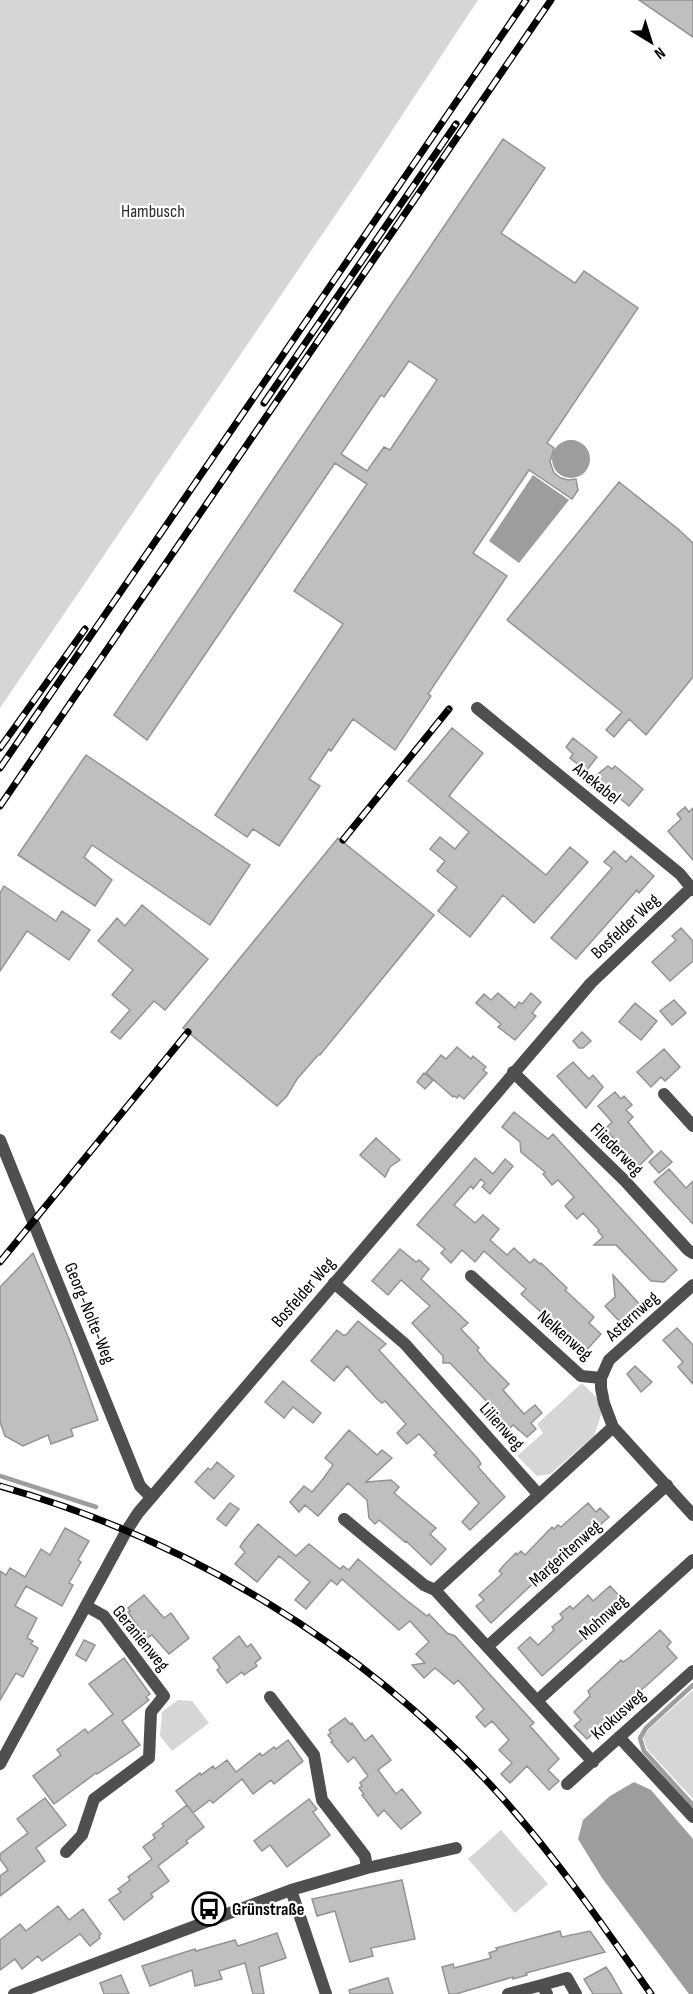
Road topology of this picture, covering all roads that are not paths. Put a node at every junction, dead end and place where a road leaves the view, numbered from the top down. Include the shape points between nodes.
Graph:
1 (477, 708) dead end
2 (692, 888) edge
3 (513, 1072) junction
4 (664, 1094) dead end
5 (693, 1126) edge
6 (0, 1140) edge
7 (693, 1253) edge
8 (471, 1276) dead end
9 (334, 1283) junction
10 (693, 1286) edge
11 (601, 1378) junction
12 (613, 1427) junction
13 (667, 1485) junction
14 (539, 1495) junction
15 (151, 1497) junction
16 (693, 1515) edge
17 (344, 1519) dead end
18 (693, 1560) edge
19 (435, 1590) junction
20 (86, 1606) junction
21 (488, 1646) junction
22 (693, 1671) edge
23 (270, 1697) dead end
24 (538, 1700) junction
25 (620, 1737) junction
26 (592, 1761) junction
27 (0, 1764) edge
28 (567, 1784) dead end
29 (693, 1817) edge
30 (456, 1848) dead end
31 (66, 1852) dead end
32 (367, 1868) junction
33 (291, 1890) junction
34 (544, 1989) edge
35 (14, 1994) edge
36 (326, 1994) edge
37 (508, 1994) edge
38 (576, 1994) edge

1 - 2 street, Anekabel via 680,874
2 - 3 street, Bosfelder Weg via 591,983
3 - 7 street, Fliederweg
3 - 9 street, Bosfelder Weg
4 - 5 street
6 - 15 street, Georg-Nolte-Weg via 140,1486
8 - 11 street, Nelkenweg via 580,1376
9 - 14 street, Lilienweg via 405,1344
9 - 15 street, Bosfelder Weg
10 - 11 street, Asternweg via 609,1359
11 - 12 street, Nelkenweg via 604,1403
12 - 13 street, Nelkenweg
12 - 14 street
13 - 16 street, Nelkenweg
13 - 21 street, Margeritenweg
14 - 19 street
15 - 20 street, Bosfelder Weg via 126,1530
17 - 19 street via 424,1586
18 - 24 street, Mohnweg
19 - 21 street
20 - 27 street, Bosfelder Weg
20 - 31 street, Geranienweg via 104,1616 164,1696 151,1712 149,1758 94,1799 82,1835
21 - 24 street
22 - 25 street, Krokusweg
23 - 32 street via 314,1755 322,1800 365,1856
24 - 26 street
25 - 26 street, Krokusweg
25 - 29 street
26 - 28 street, Krokusweg
30 - 32 street
32 - 33 street
33 - 35 street
33 - 36 street
34 - 37 street
34 - 38 street via 567,1978

